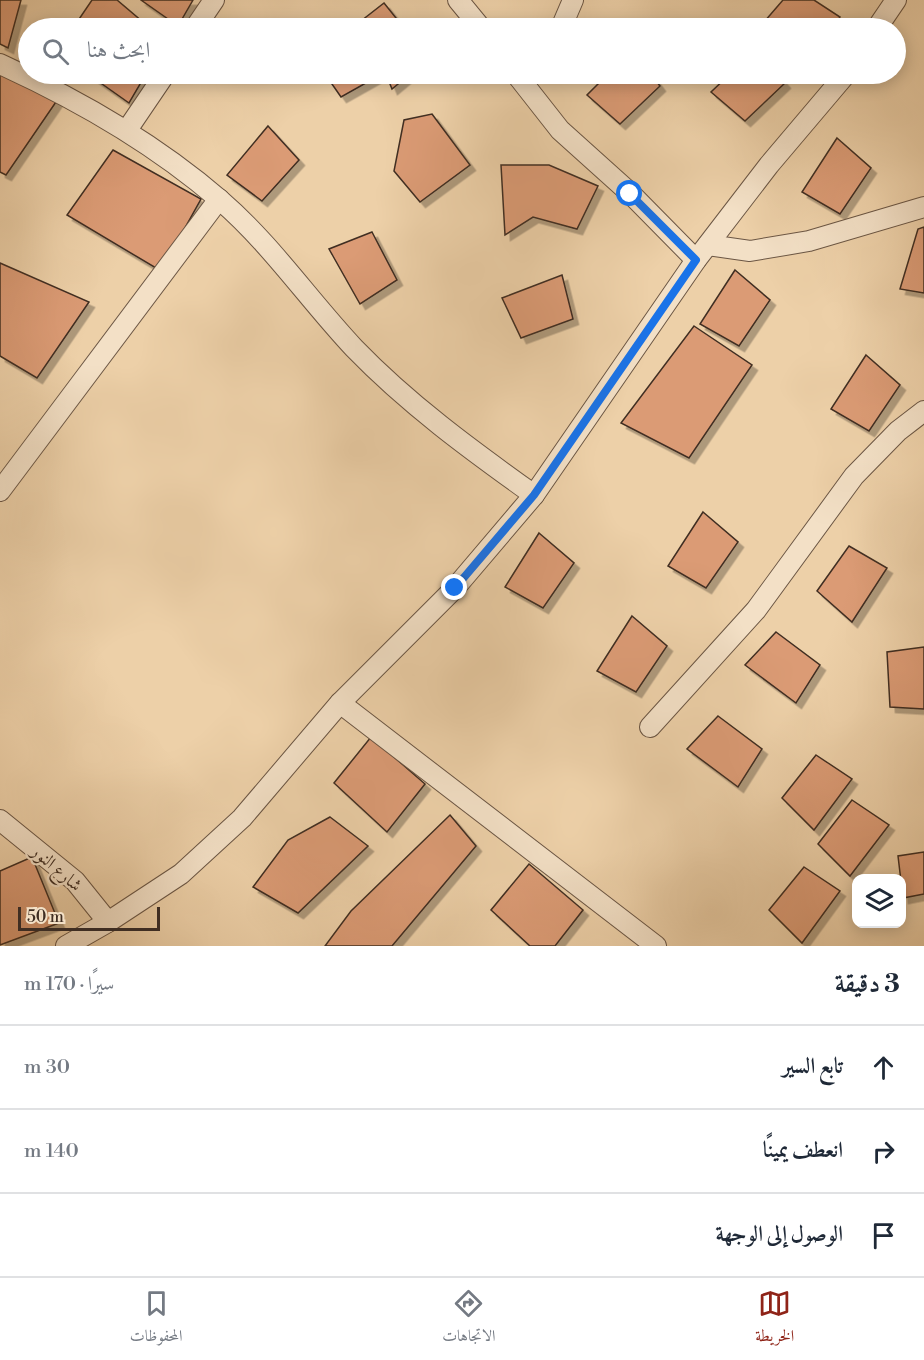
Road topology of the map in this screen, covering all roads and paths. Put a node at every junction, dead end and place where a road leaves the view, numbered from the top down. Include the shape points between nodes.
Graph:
1 (214, 0) edge
2 (458, 0) edge
3 (573, 0) edge
4 (896, 0) edge
5 (202, 18) edge
6 (473, 18) edge
7 (565, 18) edge
8 (884, 18) edge
9 (0, 64) edge
10 (18, 73) edge
11 (38, 84) edge
12 (158, 84) edge
13 (531, 84) edge
14 (838, 84) edge
15 (127, 130) junction
16 (219, 200) junction
17 (924, 207) edge
18 (702, 252) junction
19 (924, 411) edge
20 (0, 491) edge
21 (534, 495) junction
22 (340, 703) junction
23 (650, 727) dead end
24 (0, 820) edge
25 (108, 922) junction
26 (66, 946) edge
27 (656, 946) edge

1 - 5 street
2 - 6 street
3 - 7 street
4 - 8 street
9 - 10 street
11 - 15 street
12 - 15 street
13 - 18 street via 560,130
14 - 18 street
15 - 16 street
16 - 20 street
16 - 21 street via 258,236 353,347 387,380
17 - 18 street via 809,241 750,251
18 - 21 street
19 - 23 street via 898,431 854,476 756,610
21 - 22 street via 455,588
22 - 25 street via 242,818 181,874
22 - 27 street
24 - 25 street, شارع النور via 75,881
25 - 26 street

